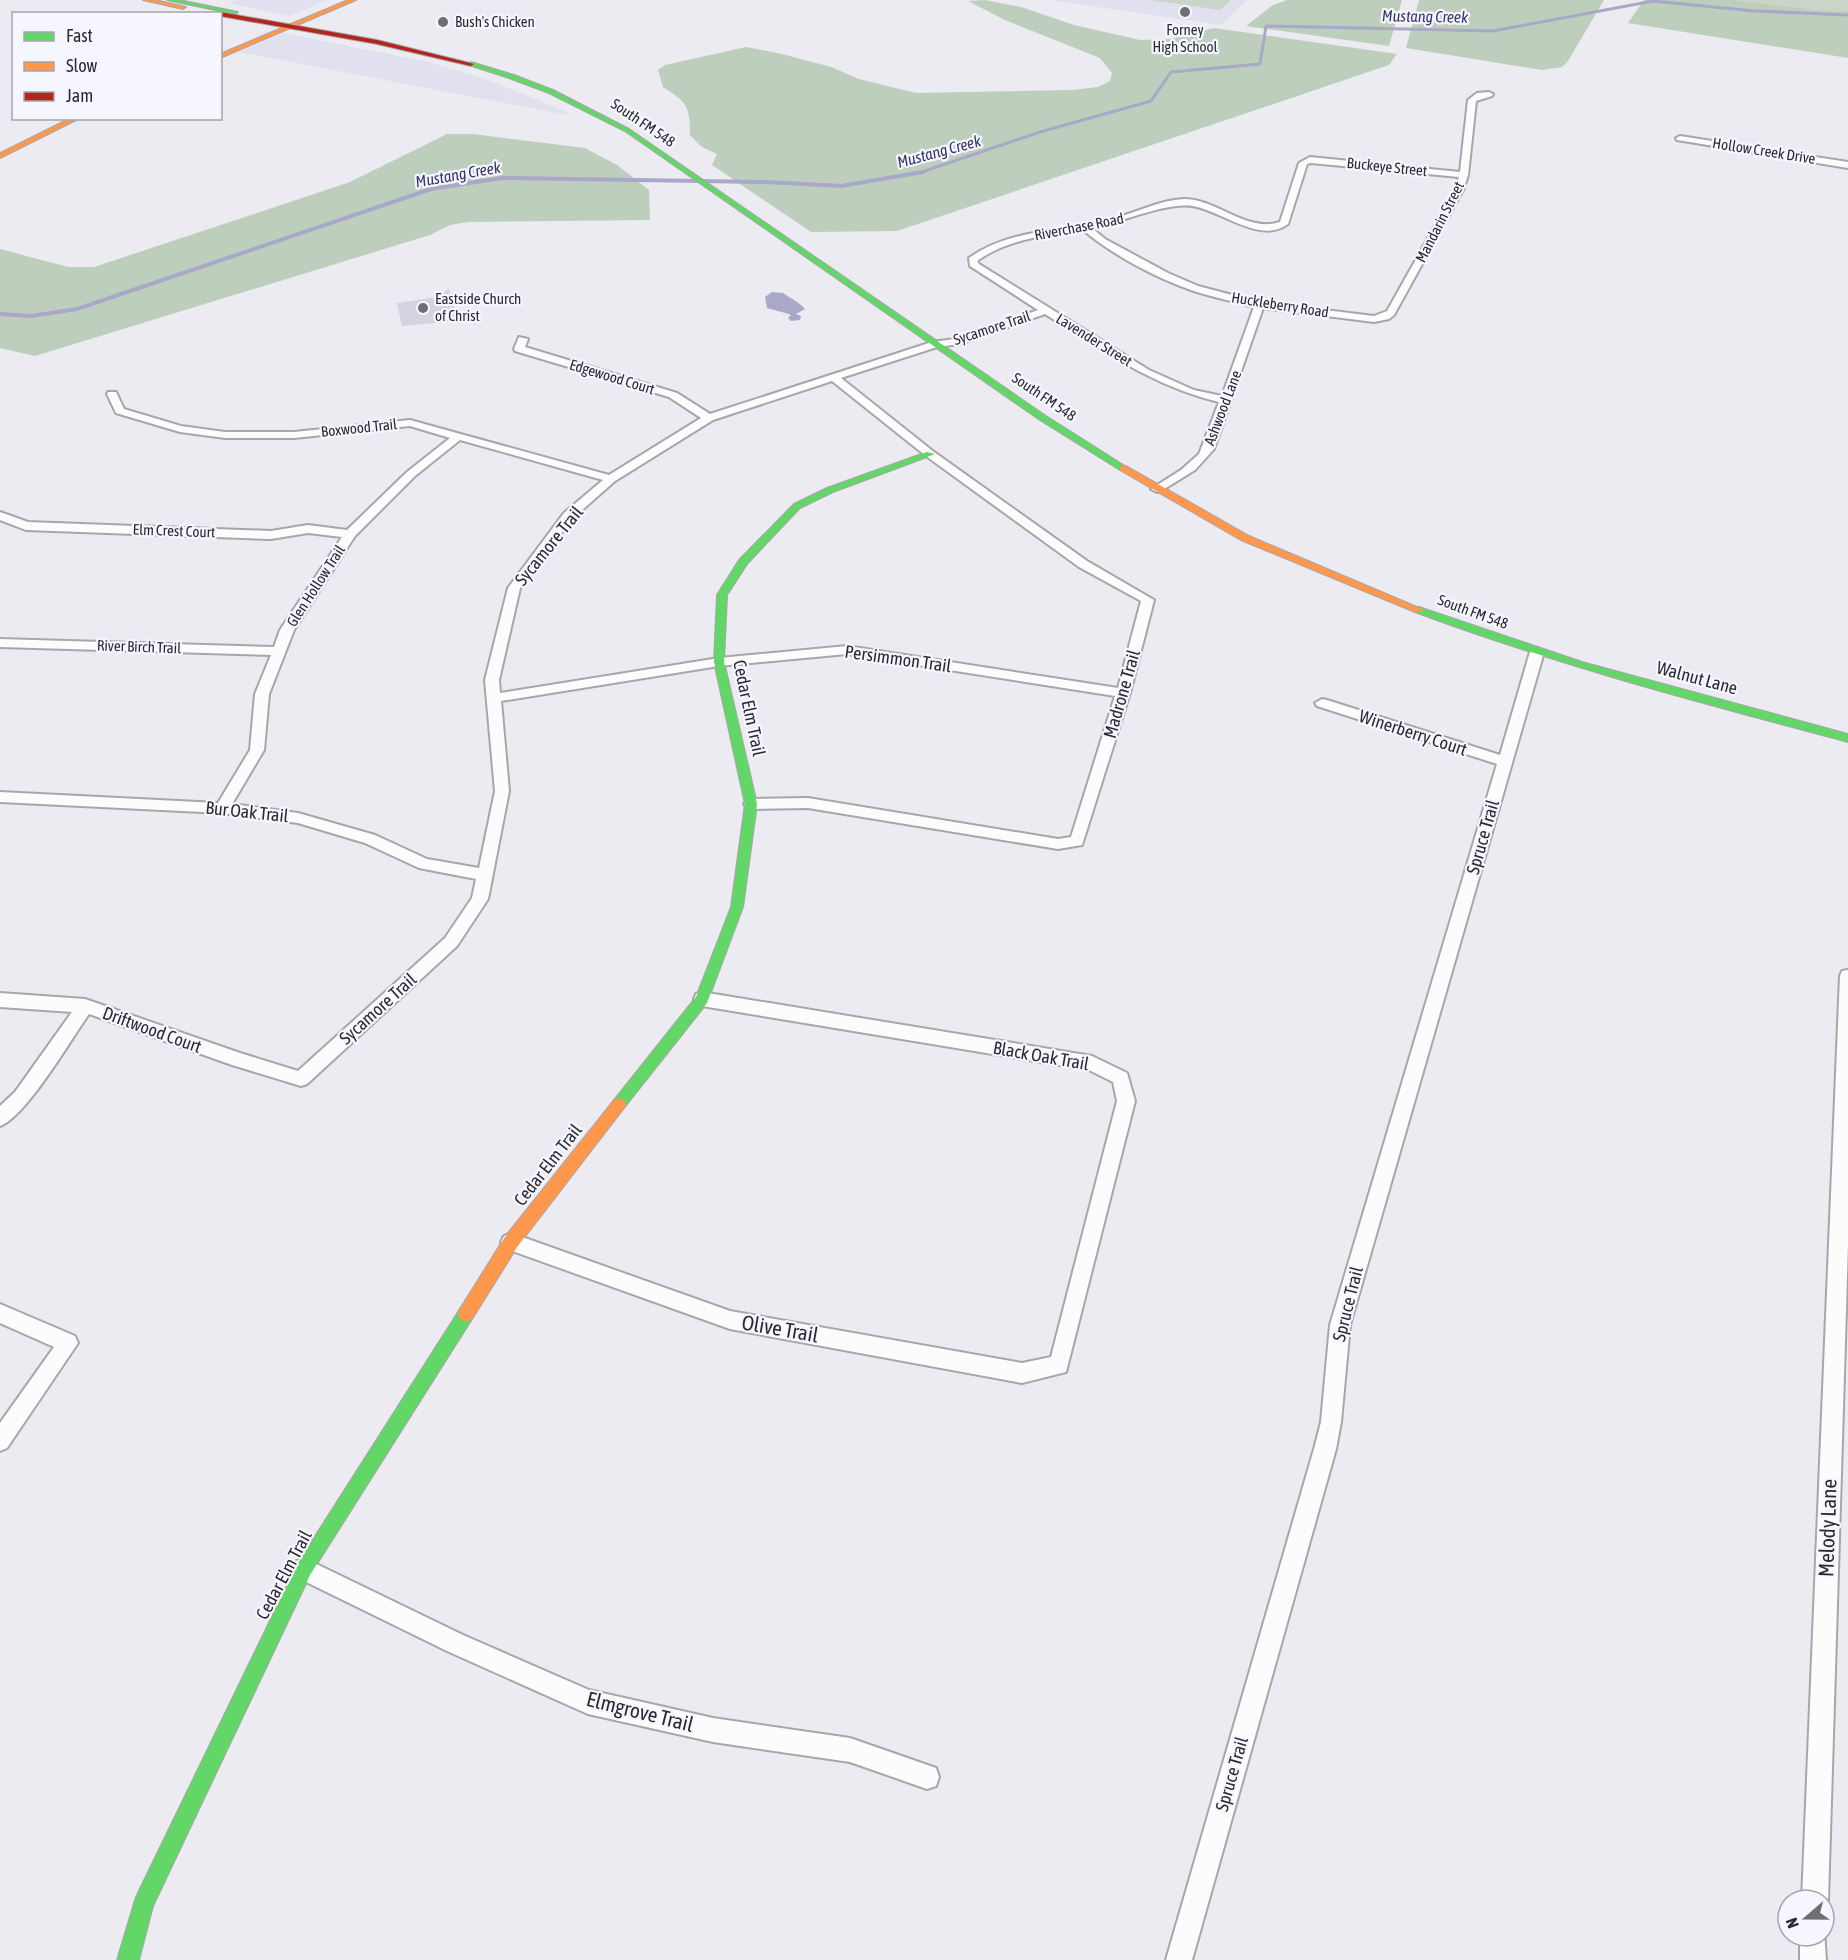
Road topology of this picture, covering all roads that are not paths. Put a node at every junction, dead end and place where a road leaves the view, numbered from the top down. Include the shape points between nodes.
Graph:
1 (146, 0) edge
2 (170, 0) edge
3 (339, 0) edge
4 (353, 0) edge
5 (209, 12) edge
6 (222, 14) edge
7 (289, 24) junction
8 (222, 48) edge
9 (222, 55) edge
10 (1489, 94) dead end
11 (52, 120) edge
12 (73, 120) edge
13 (1680, 138) dead end
14 (0, 145) edge
15 (0, 156) edge
16 (1848, 165) edge
17 (1464, 175) junction
18 (1189, 202) joint
19 (1085, 227) junction
20 (972, 260) joint
21 (1259, 305) junction
22 (1042, 307) junction
23 (1385, 317) joint
24 (523, 339) dead end
25 (936, 344) junction
26 (833, 377) junction
27 (112, 394) dead end
28 (1227, 400) junction
29 (709, 418) junction
30 (459, 436) junction
31 (930, 454) junction
32 (611, 479) junction
33 (1157, 489) junction
34 (0, 516) edge
35 (350, 534) junction
36 (0, 643) edge
37 (279, 651) junction
38 (1537, 651) junction
39 (719, 662) junction
40 (1123, 693) junction
41 (494, 698) junction
42 (1322, 703) dead end
43 (1848, 738) edge
44 (1505, 762) junction
45 (0, 797) edge
46 (751, 804) junction
47 (222, 808) junction
48 (485, 874) junction
49 (1848, 976) edge
50 (702, 999) junction
51 (0, 1000) edge
52 (85, 1006) junction
53 (301, 1079) joint
54 (0, 1118) edge
55 (511, 1242) junction
56 (0, 1313) edge
57 (1059, 1365) joint
58 (0, 1441) edge
59 (304, 1569) junction
60 (927, 1777) dead end
61 (1815, 1888) edge
62 (128, 1960) edge
63 (1179, 1960) edge

1 - 5 main road, South FM 548
2 - 7 main road, South FM 548
3 - 7 main road
4 - 7 main road
6 - 7 main road, South FM 548
7 - 8 main road
7 - 9 main road
7 - 25 main road, South FM 548 via 466,57 569,95
10 - 17 street, Mandarin Street via 1472,100
11 - 14 main road
12 - 15 main road
13 - 16 street, Hollow Creek Drive
17 - 18 street, Buckeye Street via 1310,160 1303,163 1284,224 1276,227 1238,220
17 - 23 street, Mandarin Street via 1454,200 1391,313
18 - 19 street, Riverchase Road
19 - 20 street, Riverchase Road via 1026,237
19 - 21 street, Huckleberry Road via 1102,241 1179,282
20 - 22 street, Lavender Street via 975,266
21 - 23 street, Huckleberry Road via 1374,319
21 - 28 street, Ashwood Lane
22 - 25 street, Sycamore Trail via 956,342
22 - 28 street, Lavender Street via 1160,380
24 - 29 street, Edgewood Court via 519,349 673,395
25 - 26 street, Sycamore Trail
25 - 33 main road, South FM 548 via 1043,418
26 - 29 street, Sycamore Trail
26 - 31 street, Madrone Trail
27 - 30 street, Boxwood Trail via 120,411 180,429 225,435 294,435 410,423
28 - 33 street, Ashwood Lane via 1208,449 1198,463
29 - 32 street, Sycamore Trail
30 - 32 street, Boxwood Trail
30 - 35 street, Glen Hollow Trail via 411,474
31 - 39 main road, Cedar Elm Trail via 797,506 742,562 722,595
31 - 40 street, Madrone Trail via 1083,564 1148,600
32 - 41 street, Sycamore Trail via 568,516 514,588 492,680
33 - 38 main road, South FM 548 via 1245,538 1350,583
34 - 35 street, Elm Crest Court via 26,525 271,535 308,529
35 - 37 street, Glen Hollow Trail via 287,630
36 - 37 street, River Birch Trail
37 - 47 street, Glen Hollow Trail via 262,694 257,750
38 - 43 main road, Walnut Lane
38 - 44 street, Spruce Trail
39 - 40 street, Persimmon Trail via 847,650
39 - 41 street, Persimmon Trail
39 - 46 main road, Cedar Elm Trail
40 - 46 street, Madrone Trail via 1077,841 1058,844 808,803
41 - 48 street, Sycamore Trail via 502,791
42 - 44 street, Winerberry Court
44 - 63 street, Spruce Trail via 1340,1325 1327,1440
45 - 47 street, Bur Oak Trail
46 - 50 main road, Cedar Elm Trail via 737,907
47 - 48 street, Bur Oak Trail via 298,818 370,839 424,864
48 - 53 street, Sycamore Trail via 480,899 451,942
49 - 61 street, Melody Lane
50 - 55 main road, Cedar Elm Trail
50 - 57 street, Black Oak Trail via 1092,1063 1121,1078 1126,1101
51 - 52 street, Driftwood Court
52 - 53 street, Driftwood Court
52 - 54 street via 21,1097
55 - 57 street, Olive Trail via 730,1320 1022,1373
55 - 59 main road, Cedar Elm Trail
56 - 58 street via 68,1342
59 - 60 street, Elmgrove Trail via 588,1702 713,1730 850,1750
59 - 62 main road, Cedar Elm Trail via 143,1904

